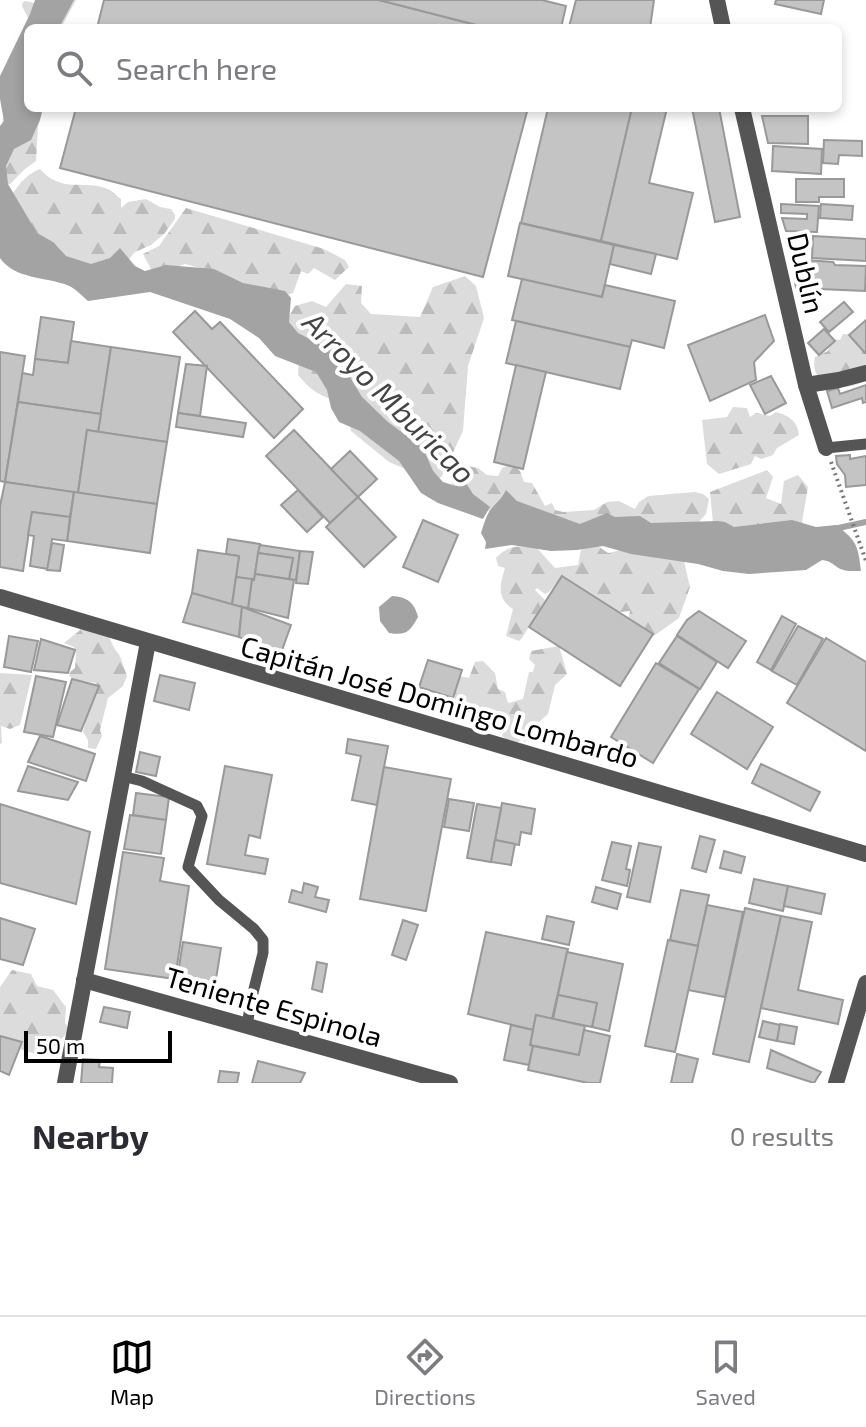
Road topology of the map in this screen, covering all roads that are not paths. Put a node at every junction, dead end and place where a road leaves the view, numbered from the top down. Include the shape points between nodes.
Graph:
1 (717, 0) edge
2 (722, 24) edge
3 (743, 112) edge
4 (866, 373) edge
5 (806, 385) junction
6 (866, 444) edge
7 (826, 448) joint
8 (0, 597) edge
9 (148, 642) junction
10 (122, 776) junction
11 (866, 854) edge
12 (84, 980) junction
13 (866, 983) edge
14 (247, 1026) junction
15 (65, 1083) edge
16 (450, 1083) edge
17 (836, 1083) edge

1 - 2 street
3 - 5 street, Dublín
4 - 5 street
5 - 7 street, Dublín
6 - 7 lane
8 - 9 street, Capitán José Domingo Lombardo
9 - 10 street
9 - 11 street, Capitán José Domingo Lombardo
10 - 12 street
10 - 14 lane via 200,810 188,867 263,940
12 - 14 street, Teniente Espinola
12 - 15 street
13 - 17 street
14 - 16 street, Teniente Espinola

